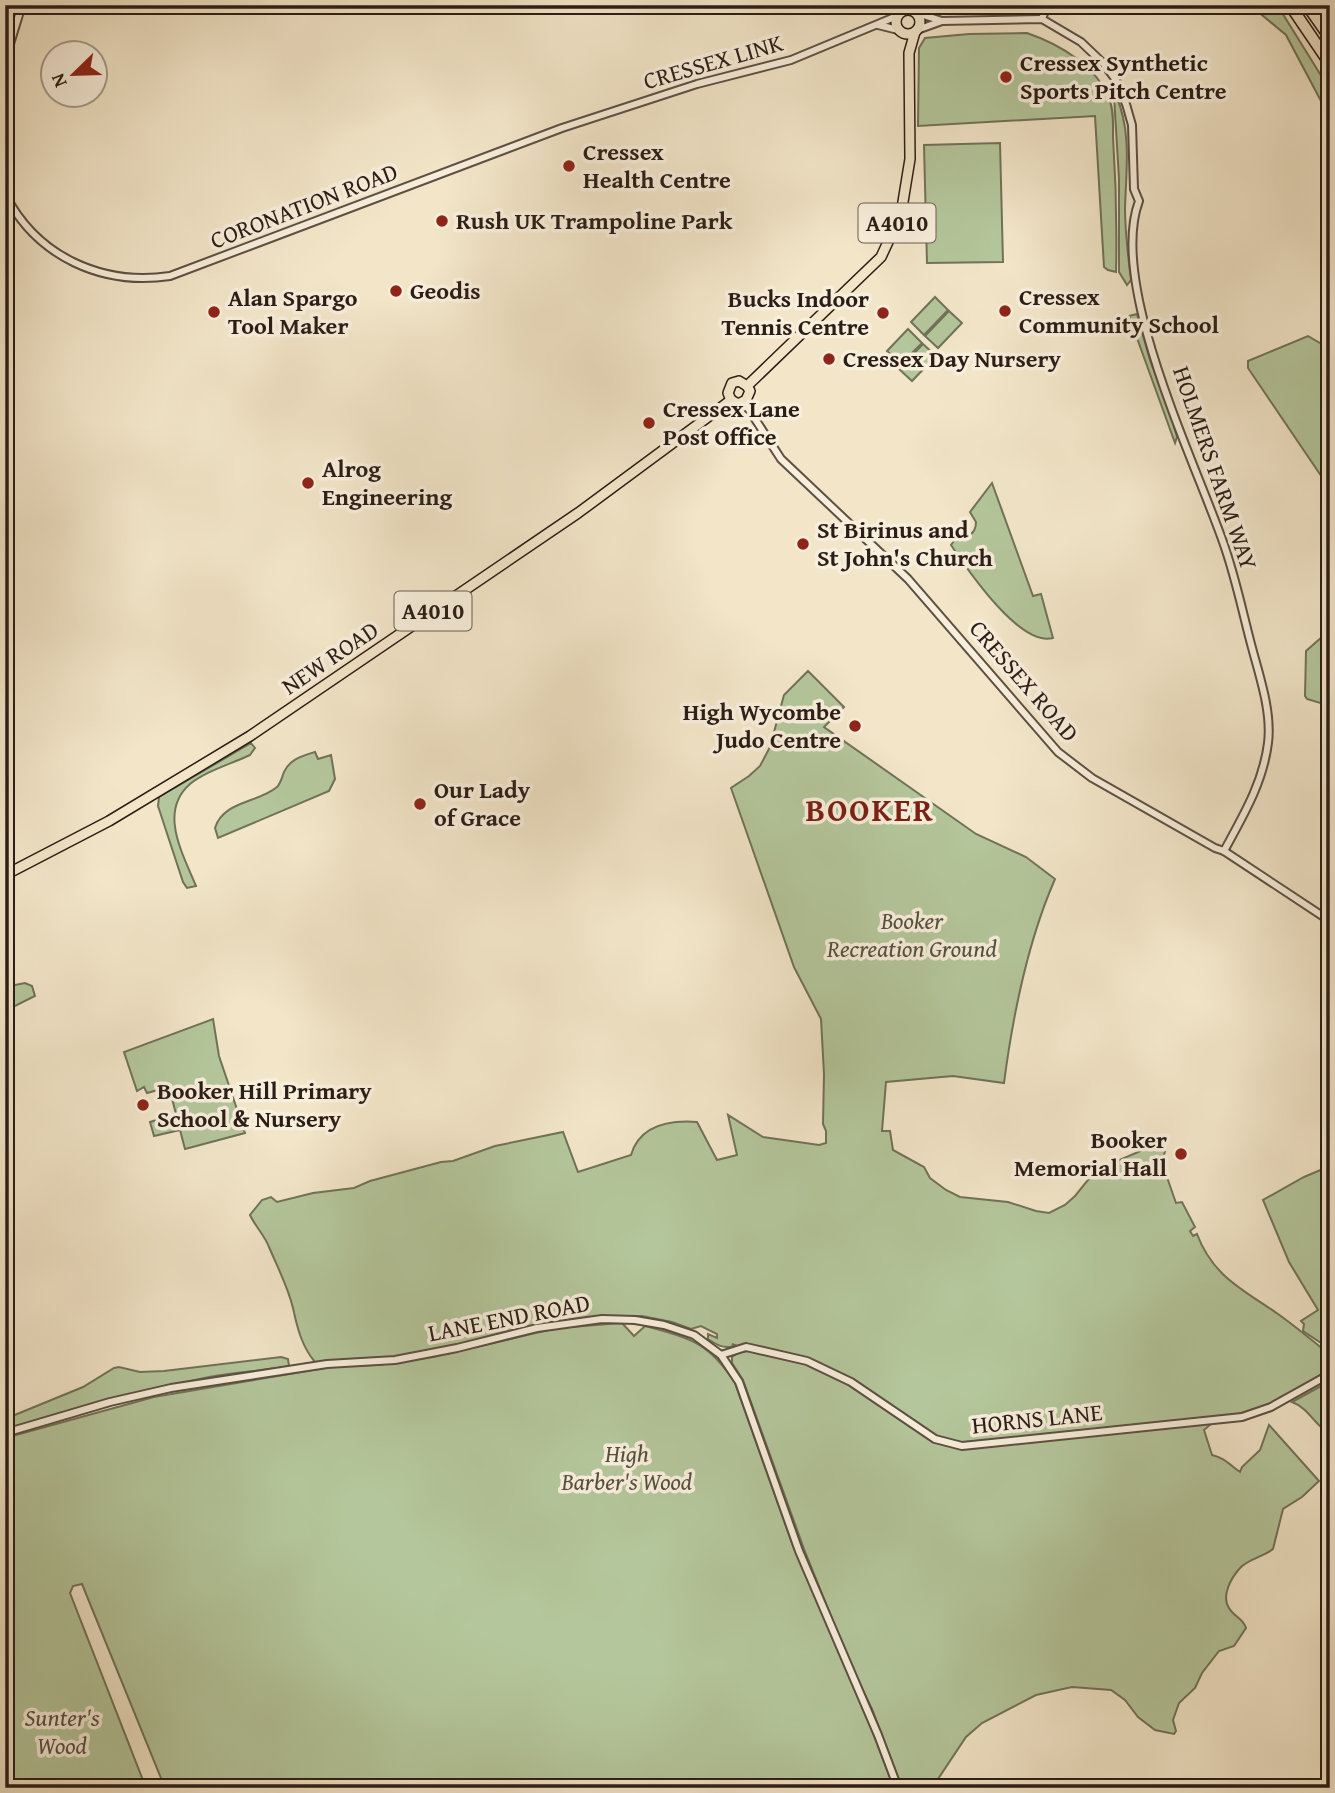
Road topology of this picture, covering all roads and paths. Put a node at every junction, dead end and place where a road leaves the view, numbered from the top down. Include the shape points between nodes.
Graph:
1 (22, 5) edge
2 (1047, 5) edge
3 (1290, 5) edge
4 (1307, 5) edge
5 (916, 11) edge
6 (899, 12) edge
7 (1042, 19) junction
8 (942, 21) junction
9 (878, 25) junction
10 (899, 30) junction
11 (916, 31) junction
12 (1330, 38) edge
13 (909, 53) junction
14 (5, 60) edge
15 (1330, 64) edge
16 (637, 104) joint
17 (5, 194) edge
18 (747, 386) junction
19 (731, 400) junction
20 (744, 402) junction
21 (1224, 851) junction
22 (5, 875) edge
23 (1330, 921) edge
24 (721, 1355) junction
25 (1330, 1374) edge
26 (5, 1433) edge
27 (898, 1788) edge

1 - 14 street
2 - 7 street
3 - 15 highway
4 - 12 highway
5 - 6 highway
5 - 8 street
5 - 11 highway, A4010 via 920,24
6 - 9 street, CRESSEX LINK
6 - 10 highway, A4010 via 895,23
7 - 8 street
7 - 21 street, HOLMERS FARM WAY via 1082,42 1116,80 1126,104 1139,201 1131,239 1142,317 1224,544 1260,678 1269,740 1262,775
8 - 11 street
9 - 10 street
9 - 16 street, CRESSEX LINK via 791,60
10 - 11 highway via 909,35
10 - 13 highway, A4010
11 - 13 highway, A4010
13 - 18 highway, A4010 via 910,159 901,214 881,257
16 - 17 street, CORONATION ROAD via 537,137 170,276 113,276 69,261 35,236
18 - 19 highway via 733,383 728,393
18 - 20 highway via 750,395
19 - 20 highway
19 - 22 highway, NEW ROAD / A4010 via 578,513 250,736 109,821
20 - 21 street, CRESSEX ROAD via 781,459 908,579 1058,752 1092,778
21 - 23 street, CRESSEX ROAD
24 - 25 street, HORNS LANE via 746,1347 807,1361 851,1382 935,1439 962,1446 1242,1417 1272,1408
24 - 26 street, LANE END ROAD via 694,1335 664,1325 602,1319 537,1328 396,1360 327,1364 171,1388
24 - 27 street, LANE END ROAD via 743,1392 799,1551

